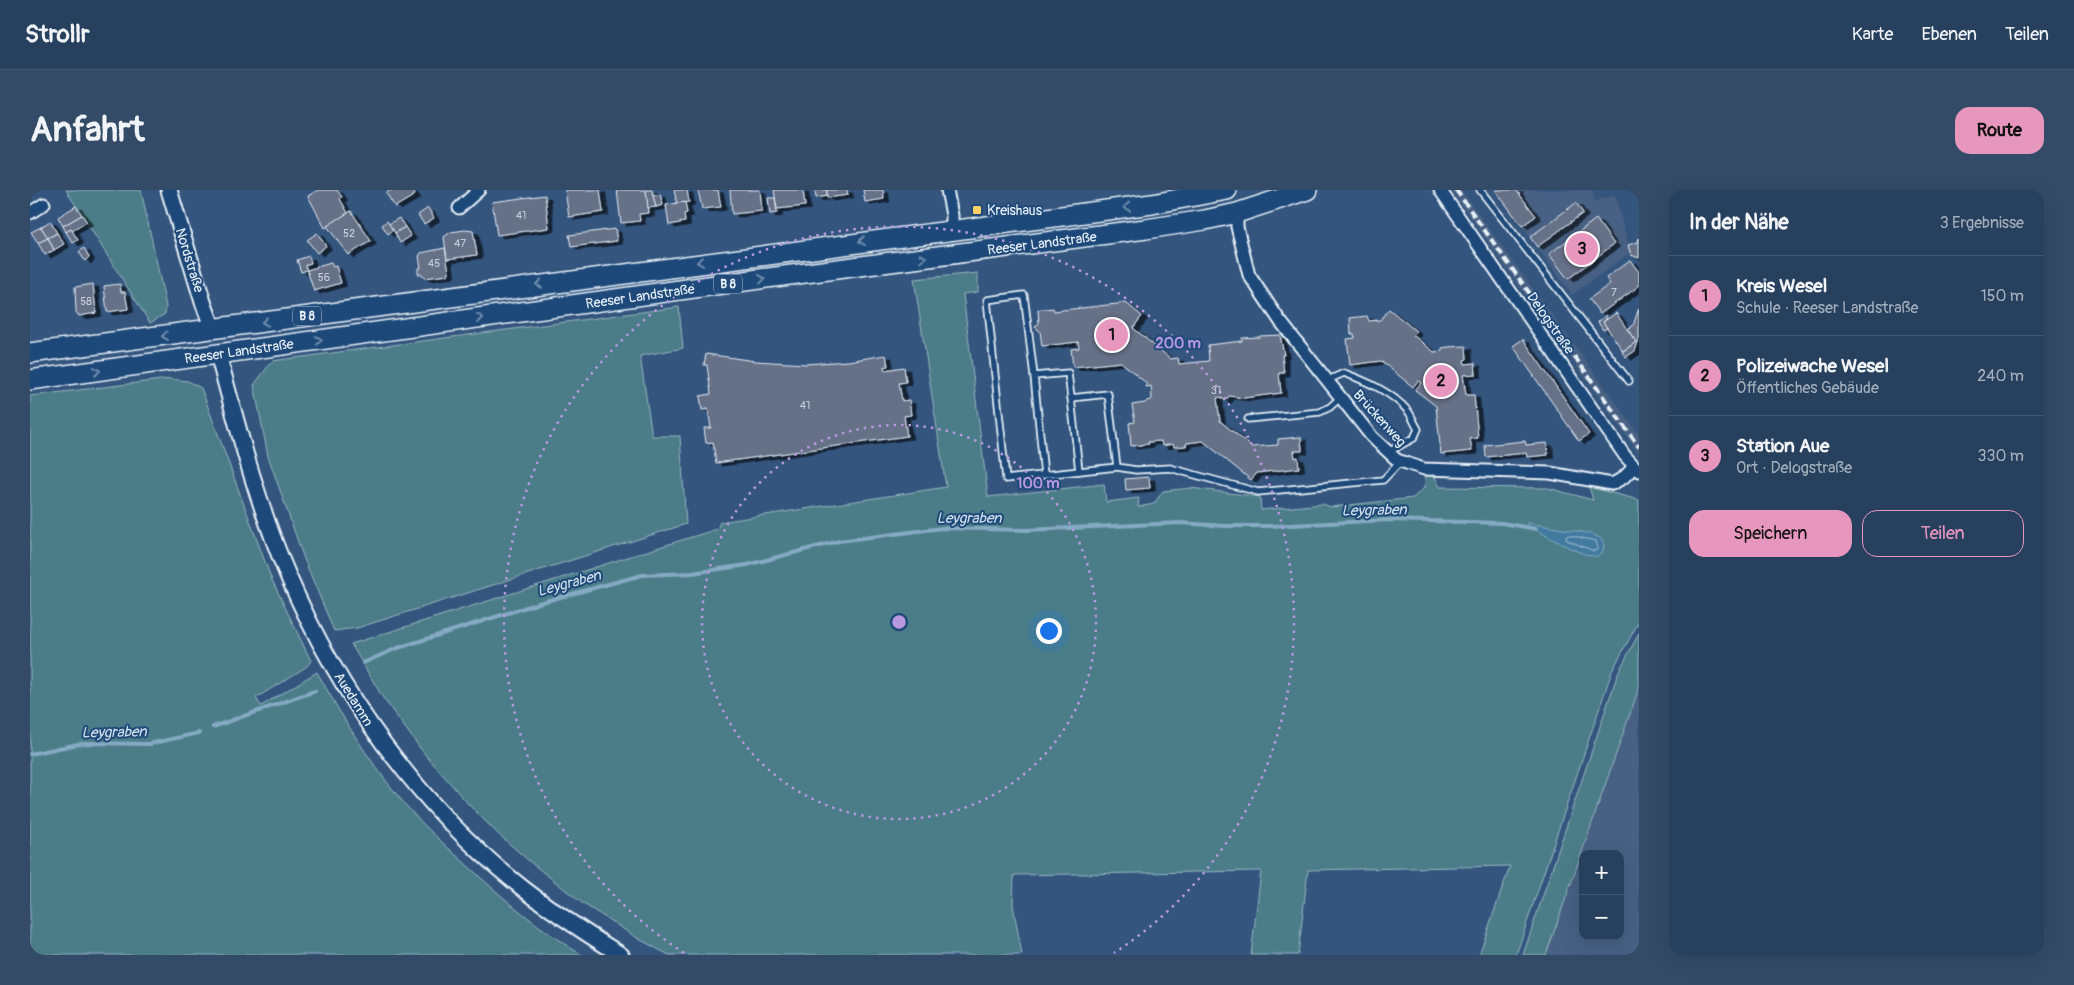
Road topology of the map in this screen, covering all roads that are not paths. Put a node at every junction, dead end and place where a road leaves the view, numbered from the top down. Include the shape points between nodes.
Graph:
1 (169, 190) edge
2 (479, 190) edge
3 (947, 190) edge
4 (1227, 190) edge
5 (1234, 190) edge
6 (1307, 190) edge
7 (1440, 190) edge
8 (1480, 190) edge
9 (44, 204) dead end
10 (460, 208) dead end
11 (30, 213) edge
12 (1237, 213) junction
13 (952, 229) junction
14 (213, 329) junction
15 (30, 353) edge
16 (218, 354) junction
17 (1034, 376) junction
18 (30, 380) edge
19 (1328, 380) junction
20 (1629, 381) dead end
21 (1341, 397) junction
22 (1071, 398) junction
23 (1248, 419) dead end
24 (1388, 452) junction
25 (1401, 461) junction
26 (1117, 467) junction
27 (1636, 469) edge
28 (1080, 471) junction
29 (1044, 475) junction
30 (621, 955) edge

1 - 14 street, Nordstraße
2 - 10 street
3 - 13 street
4 -> 13 main road, Reeser Landstraße / B 8
5 - 12 main road
6 - 12 main road, Reeser Landstraße / B 8
7 - 27 street, Delogstraße
8 - 20 lane
9 - 11 street
16 -> 12 main road, Reeser Landstraße / B 8 via 1146,229
12 - 19 street, Brückenweg via 1237,227 1249,275 1280,321
13 -> 14 main road, Reeser Landstraße / B 8
14 -> 15 main road, Reeser Landstraße / B 8
14 - 16 main road
18 -> 16 main road, Reeser Landstraße / B 8
16 - 30 street, Auedamm via 242,442 289,577 324,651 374,731 461,833 514,881 571,924
17 - 22 lane via 1068,373
17 - 29 lane
17 - 29 lane via 1024,294 987,300 1006,479
19 - 21 street, Brückenweg
19 - 24 lane via 1344,372 1384,392 1407,411 1418,428 1414,438
21 - 23 lane via 1320,412
21 - 24 street, Brückenweg
22 - 26 lane via 1108,394
22 - 28 lane
24 - 25 street, Brückenweg
25 - 26 lane via 1383,480 1261,492 1170,468 1136,470
25 - 27 street, Brückenweg via 1424,469 1550,473 1612,484
26 - 28 lane
28 - 29 lane

